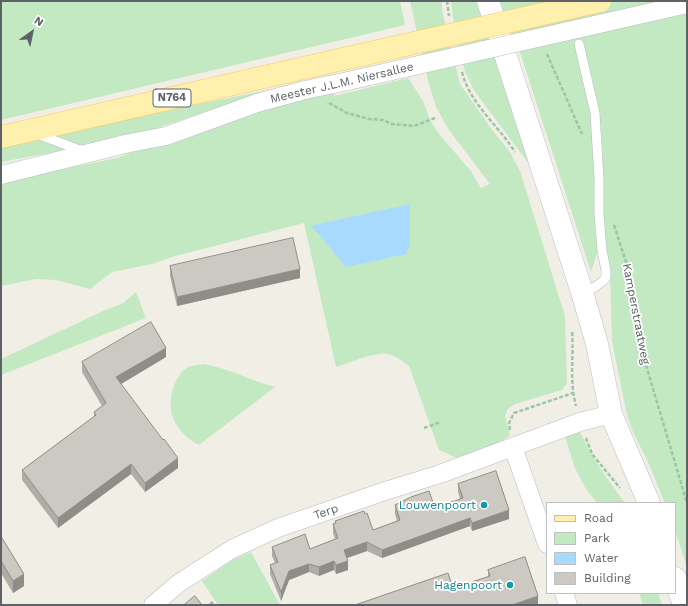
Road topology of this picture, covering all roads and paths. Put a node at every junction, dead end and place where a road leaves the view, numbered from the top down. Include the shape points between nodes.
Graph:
1 (447, 1) edge
2 (488, 1) edge
3 (600, 1) edge
4 (687, 4) edge
5 (450, 24) dead end
6 (579, 44) dead end
7 (545, 48) dead end
8 (461, 67) dead end
9 (325, 102) dead end
10 (435, 118) dead end
11 (28, 131) junction
12 (1, 137) edge
13 (583, 137) dead end
14 (89, 154) junction
15 (516, 154) dead end
16 (1, 176) edge
17 (614, 224) dead end
18 (582, 292) junction
19 (572, 393) dead end
20 (611, 414) junction
21 (441, 422) dead end
22 (424, 428) dead end
23 (513, 447) junction
24 (649, 502) edge
25 (687, 503) edge
26 (546, 541) edge
27 (676, 581) edge
28 (564, 594) edge
29 (153, 605) edge
30 (568, 605) edge
31 (684, 605) edge

1 - 5 path
2 - 18 main road
3 - 11 main road, Meester J.L.M. Niersallee / N764, bridge
4 - 14 street, Meester J.L.M. Niersallee, bridge via 305,90 166,136
6 - 18 lane, Kamperstraatweg via 595,113 599,179 598,214 606,271 603,281
7 - 13 path
8 - 15 path via 468,90
9 - 10 path via 347,113 392,124 414,126
11 - 12 main road, Meester J.L.M. Niersallee / N764
11 - 14 lane
14 - 16 street, Meester J.L.M. Niersallee
17 - 25 path, Kamperstraatweg via 627,265 640,345
18 - 20 main road via 597,344
19 - 23 path via 514,413 509,423
20 - 23 street, Terp via 580,422
20 - 24 main road
21 - 22 path
23 - 26 street
23 - 29 street, Terp via 278,528 232,549 179,583
27 - 31 main road
28 - 30 street

